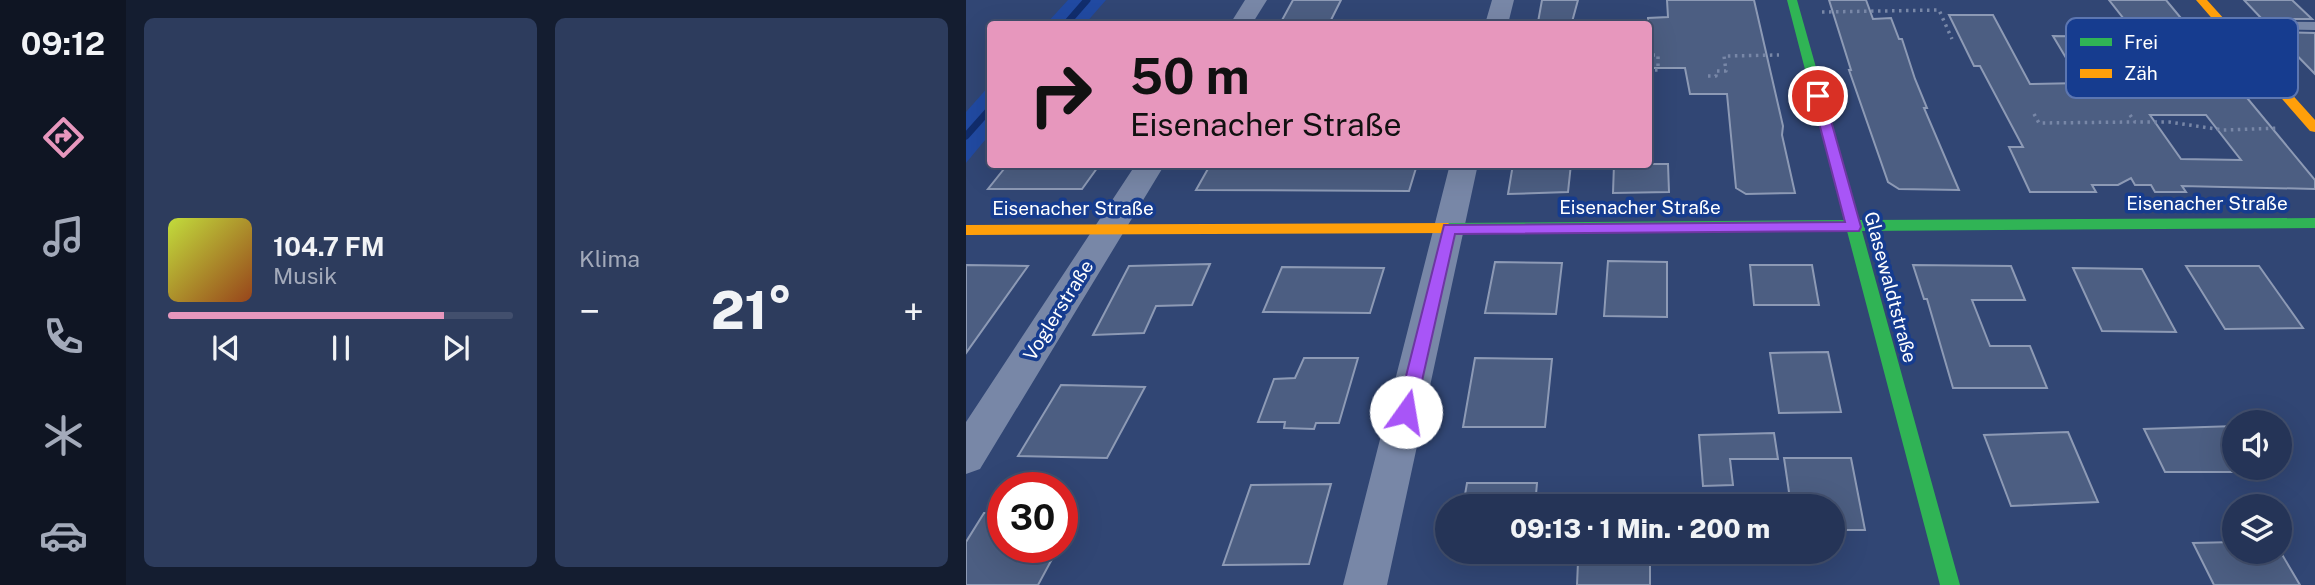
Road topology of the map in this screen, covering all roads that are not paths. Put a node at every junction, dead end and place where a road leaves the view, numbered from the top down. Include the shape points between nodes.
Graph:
1 (1256, 0) edge
2 (1503, 0) edge
3 (1792, 0) edge
4 (2201, 0) edge
5 (2217, 18) edge
6 (1243, 21) edge
7 (1498, 21) edge
8 (2288, 98) edge
9 (2315, 128) edge
10 (1148, 168) edge
11 (1463, 168) edge
12 (2315, 223) edge
13 (1853, 227) junction
14 (1109, 229) junction
15 (1449, 229) junction
16 (966, 230) edge
17 (966, 456) edge
18 (1365, 585) edge
19 (1950, 585) edge

1 - 6 street
2 - 7 street
3 - 13 street, Glasewaldtstraße
4 - 5 street
8 - 9 street
10 - 14 street, Voglerstraße
11 - 15 street
12 - 13 street, Eisenacher Straße
13 - 15 street, Eisenacher Straße
13 - 19 street, Glasewaldtstraße
14 - 15 street, Eisenacher Straße
14 - 16 street, Eisenacher Straße
14 - 17 street, Voglerstraße
15 - 18 street

